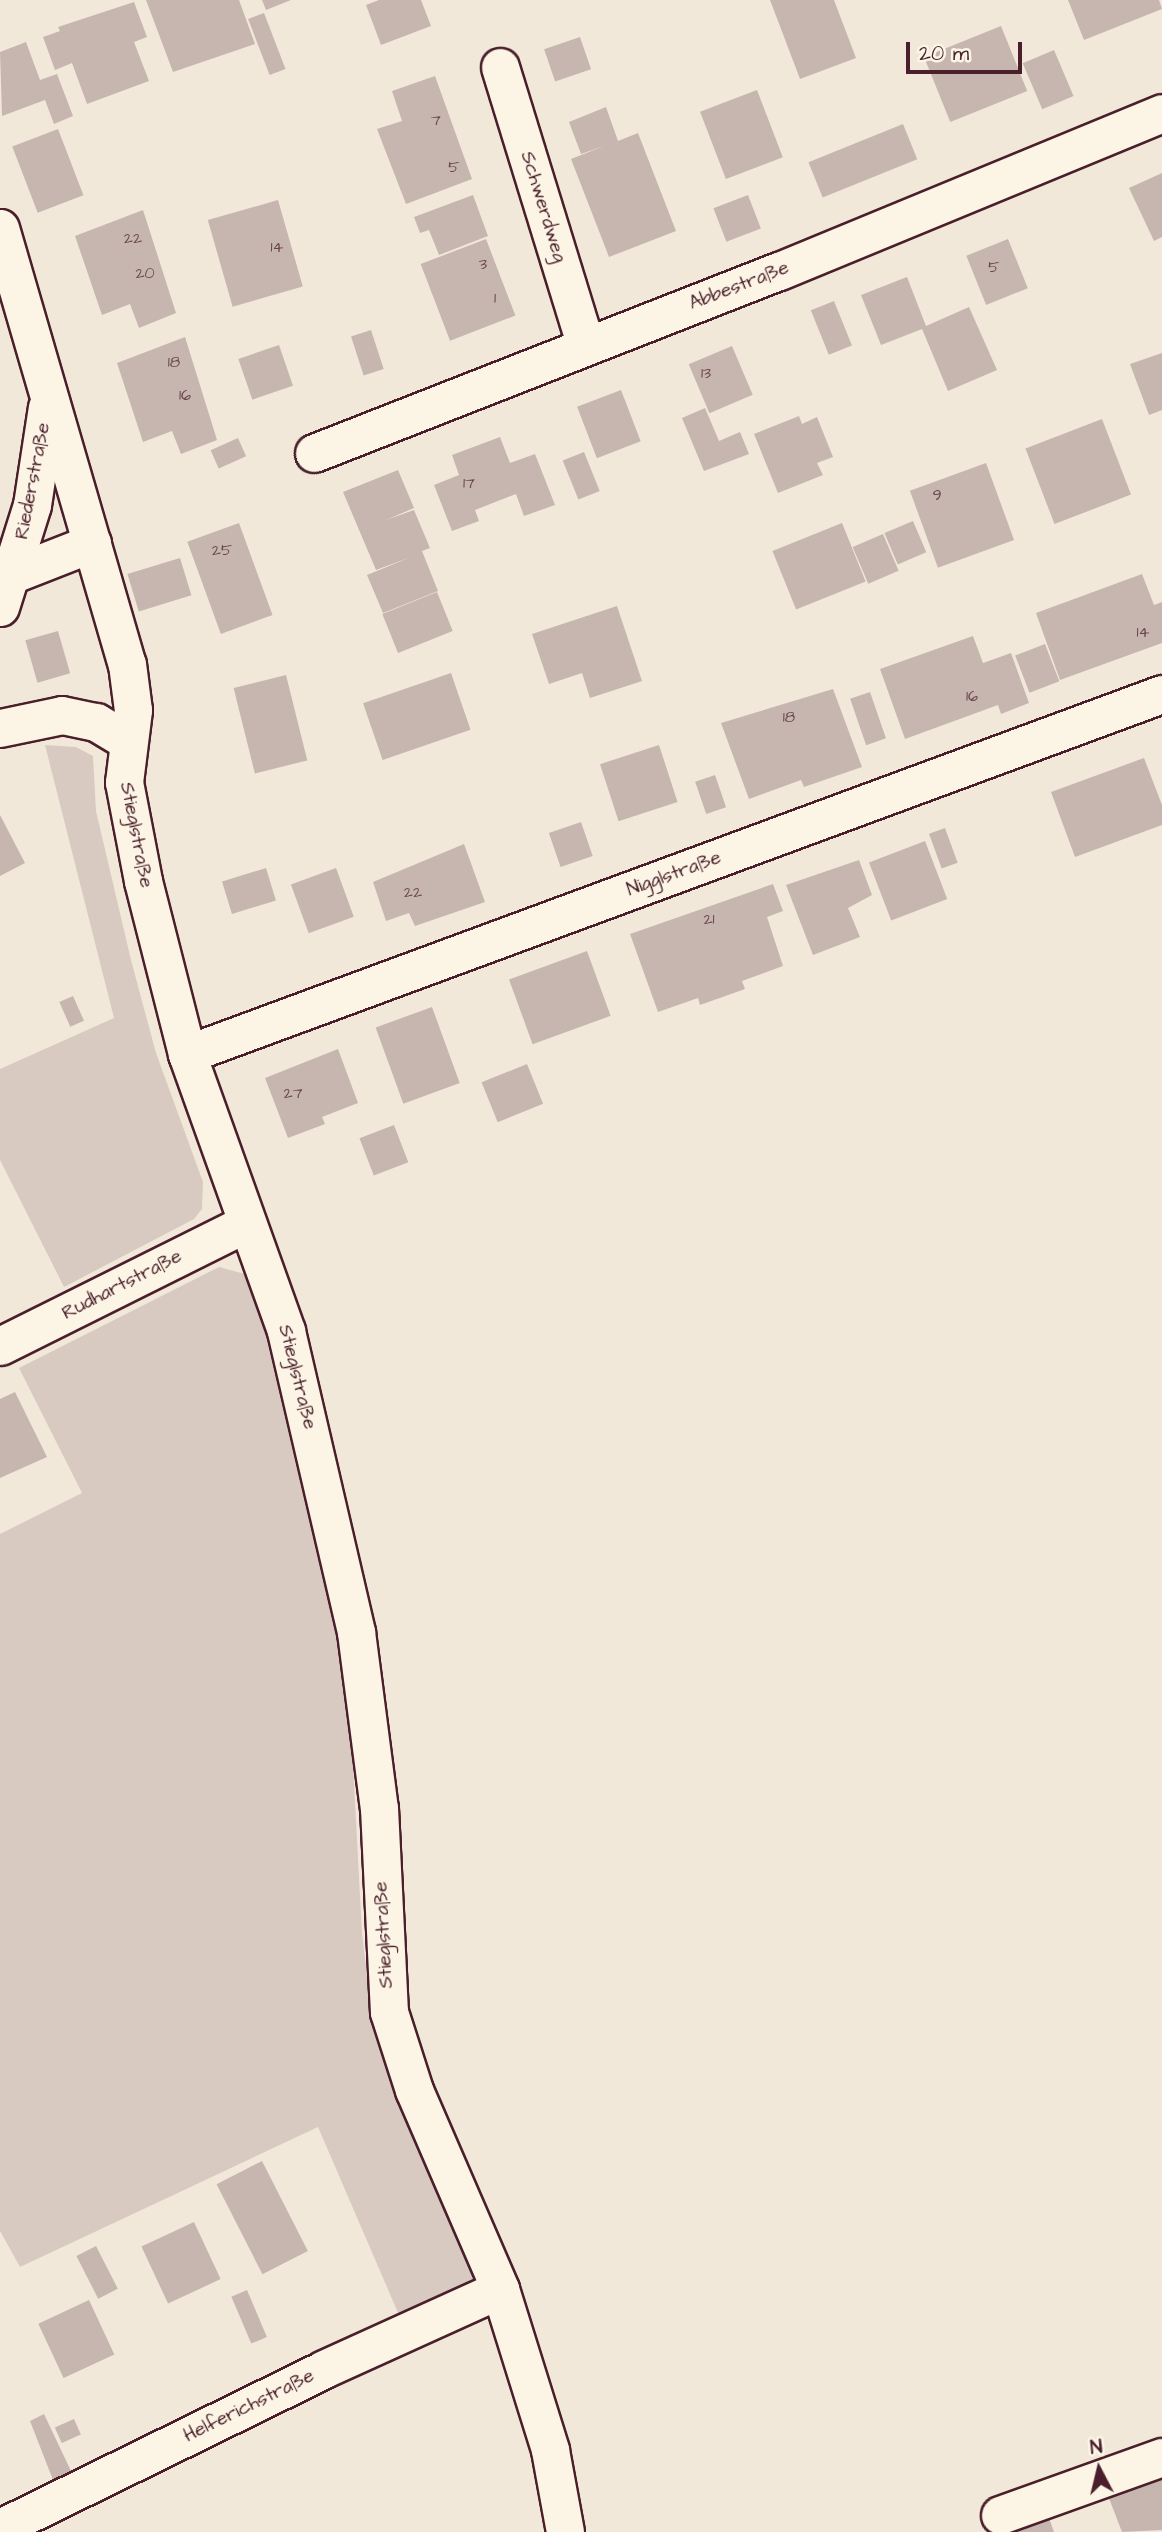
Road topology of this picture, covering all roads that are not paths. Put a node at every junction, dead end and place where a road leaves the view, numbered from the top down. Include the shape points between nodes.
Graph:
1 (500, 67) dead end
2 (1162, 113) edge
3 (0, 228) edge
4 (586, 346) junction
5 (49, 394) junction
6 (314, 453) dead end
7 (93, 542) junction
8 (6, 590) edge
9 (1162, 694) edge
10 (0, 728) edge
11 (126, 740) junction
12 (187, 1054) junction
13 (245, 1224) junction
14 (0, 1346) edge
15 (500, 2289) junction
16 (1162, 2458) edge
17 (1000, 2515) dead end
18 (0, 2528) edge
19 (565, 2532) edge

1 - 4 street, Schwerdweg
2 - 4 street, Abbestraße
3 - 5 street, Stieglstraße
4 - 6 street, Abbestraße
5 - 7 street, Stieglstraße
5 - 8 street, Riederstraße via 32,505
7 - 8 street
7 - 11 street, Stieglstraße via 133,697
9 - 12 street, Nigglstraße
10 - 11 street via 62,715 96,722
11 - 12 street, Stieglstraße via 128,813
12 - 13 street, Stieglstraße
13 - 14 street, Rudhartstraße
13 - 15 street, Stieglstraße via 268,1273 286,1331 356,1632 379,1808 389,2012 414,2090
15 - 18 street, Helferichstraße via 324,2369
15 - 19 street, Stieglstraße via 550,2450
16 - 17 street

